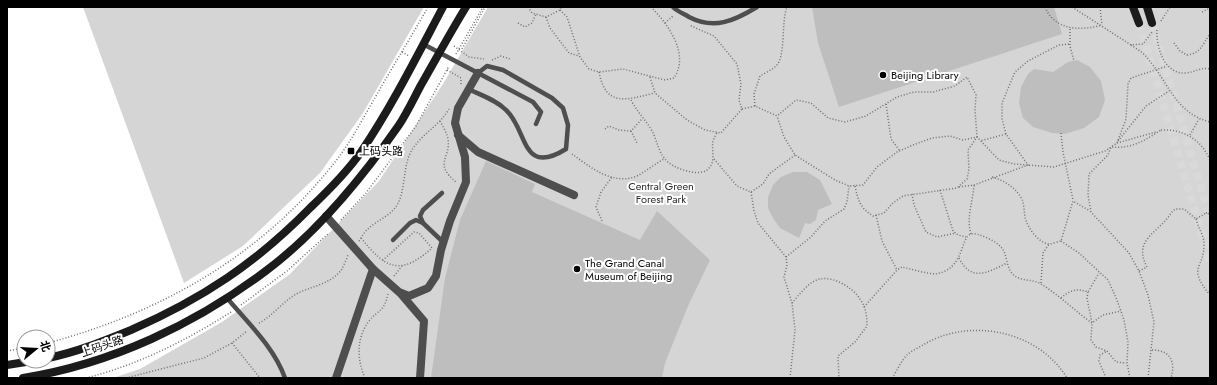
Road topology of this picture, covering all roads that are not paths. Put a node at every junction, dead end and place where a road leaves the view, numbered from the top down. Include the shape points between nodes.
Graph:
1 (443, 7) edge
2 (466, 7) edge
3 (673, 7) edge
4 (757, 7) edge
5 (1133, 7) edge
6 (1147, 7) edge
7 (751, 9) edge
8 (1139, 23) tunnel mouth
9 (1155, 24) tunnel mouth
10 (423, 44) junction
11 (439, 52) junction
12 (478, 73) junction
13 (468, 89) junction
14 (536, 124) dead end
15 (458, 134) junction
16 (442, 193) dead end
17 (574, 195) dead end
18 (326, 216) junction
19 (423, 223) junction
20 (393, 240) dead end
21 (444, 242) junction
22 (373, 269) junction
23 (399, 292) junction
24 (227, 298) junction
25 (56, 356) edge
26 (23, 378) edge
27 (285, 378) edge
28 (336, 378) edge
29 (420, 378) edge

1 - 10 main road, 上码头路
2 - 11 main road, 上码头路
3 - 7 lane via 694,19 712,25 726,23
4 - 7 lane
5 - 8 main road
6 - 9 main road
10 - 11 lane
10 - 25 main road, 上码头路 via 393,101 360,153 328,191 280,239 212,289 162,316 103,342
11 - 12 lane
11 - 18 main road, 上码头路 via 399,124 361,176
12 - 13 street
12 - 13 lane via 487,66 503,70 552,98 563,108 568,125 566,149 558,154 537,157 527,150 515,122 507,111
12 - 14 lane via 533,102 541,112
13 - 15 street via 458,108 455,123
15 - 17 street via 478,152
15 - 21 street via 465,157 464,186
16 - 19 lane via 423,210 420,216
18 - 22 street
18 - 24 main road, 上码头路 via 268,270
19 - 20 lane via 416,220 410,223
19 - 21 lane
21 - 23 street via 436,276 428,288 409,296
22 - 23 street
22 - 28 street
23 - 29 street via 424,321
24 - 26 main road, 上码头路 via 172,329 111,356
24 - 27 lane via 266,345 280,365

